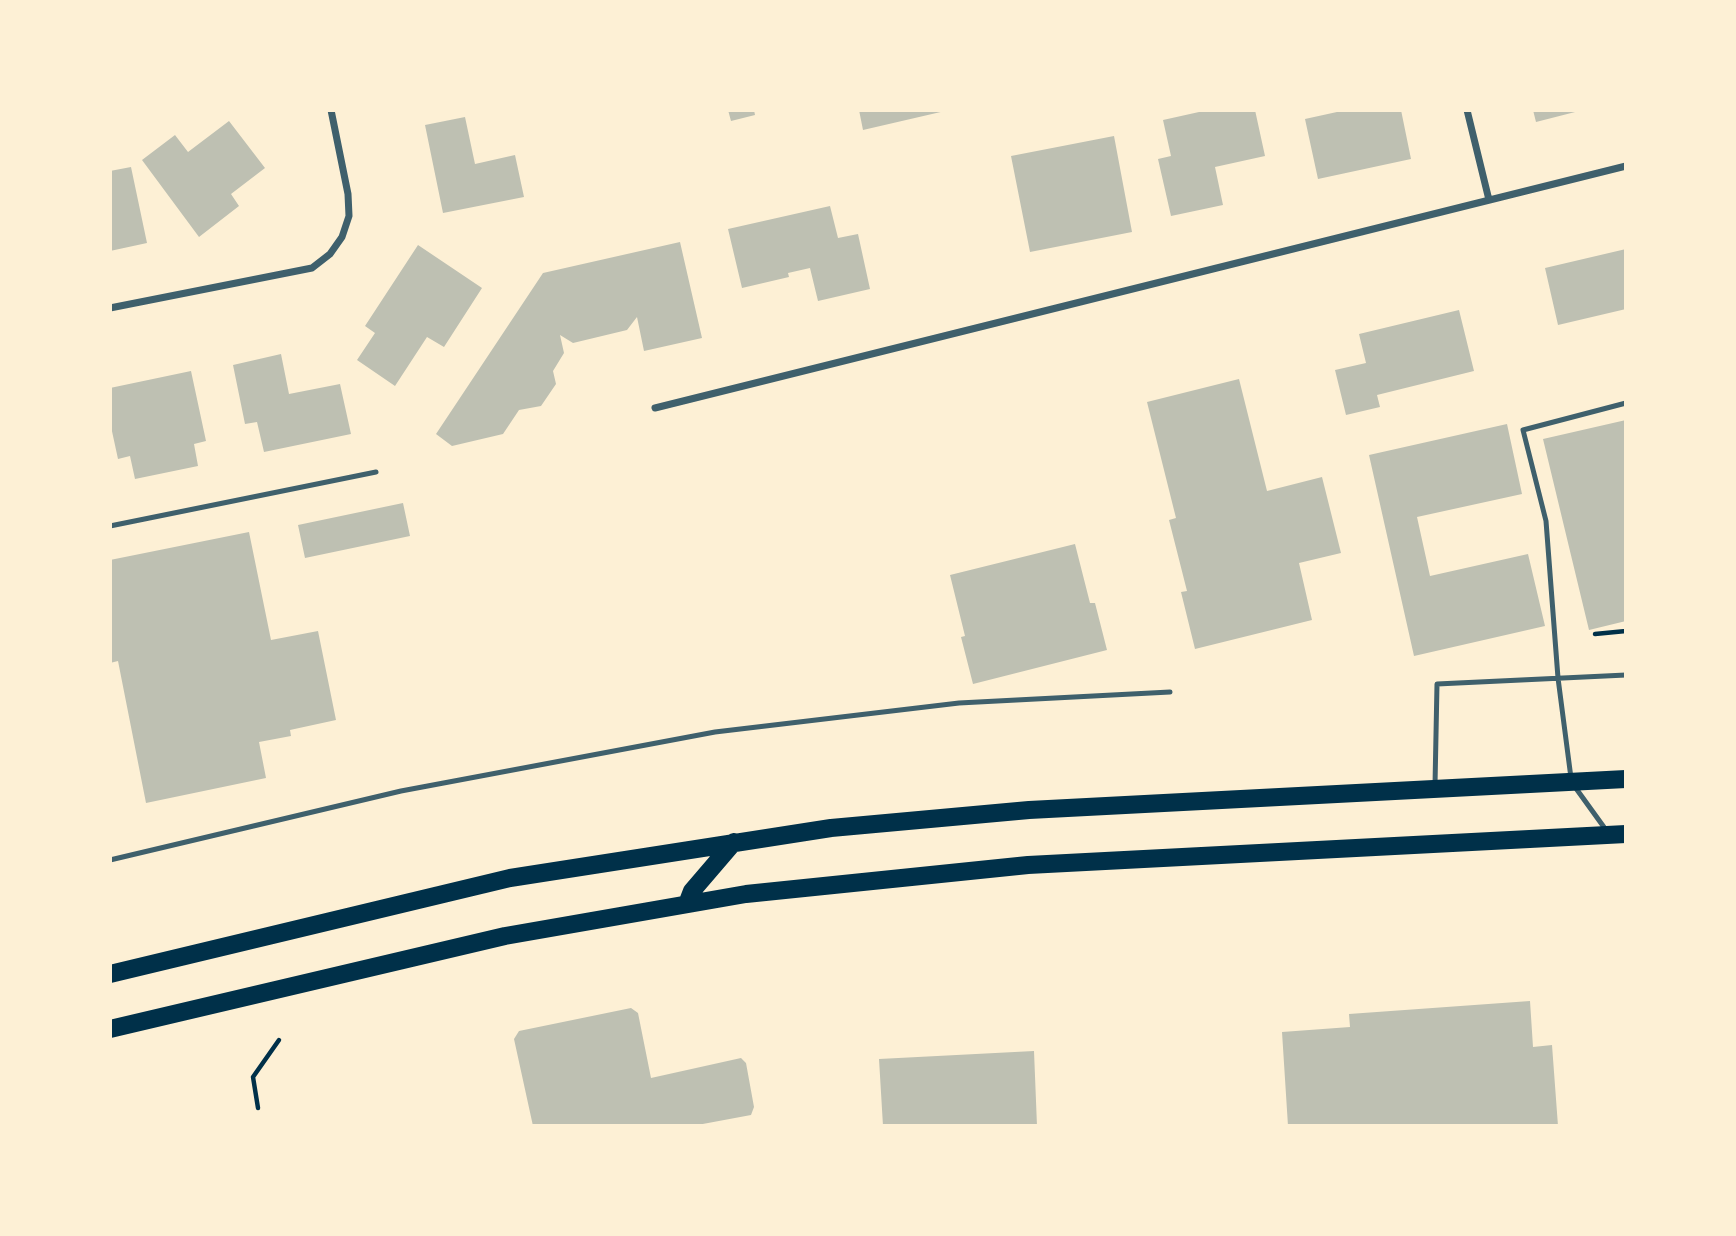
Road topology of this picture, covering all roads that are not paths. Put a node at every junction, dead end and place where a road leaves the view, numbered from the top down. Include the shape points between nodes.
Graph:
1 (331, 110) edge
2 (1467, 110) edge
3 (1626, 166) edge
4 (1489, 200) junction
5 (110, 308) edge
6 (1626, 403) edge
7 (655, 408) dead end
8 (376, 472) dead end
9 (110, 526) edge
10 (1626, 675) edge
11 (1558, 678) junction
12 (1170, 692) dead end
13 (1626, 779) edge
14 (1571, 782) junction
15 (1435, 789) junction
16 (1618, 835) edge
17 (734, 842) junction
18 (110, 860) edge
19 (687, 904) junction
20 (110, 974) edge
21 (110, 1029) edge

1 - 5 street via 349,216 330,254 312,268
2 - 4 street
3 - 4 street
4 - 7 street
6 - 11 lane via 1523,429 1546,521
8 - 9 lane
10 - 11 lane
11 - 14 lane
11 - 15 lane via 1437,684
12 - 18 lane via 959,704 715,733 401,791
13 - 14 main road
14 - 15 main road
14 - 16 lane
15 - 17 main road via 925,818
16 - 19 main road via 1028,865 838,883
17 - 19 main road via 692,891
17 - 20 main road via 510,878
19 - 21 main road via 426,953

